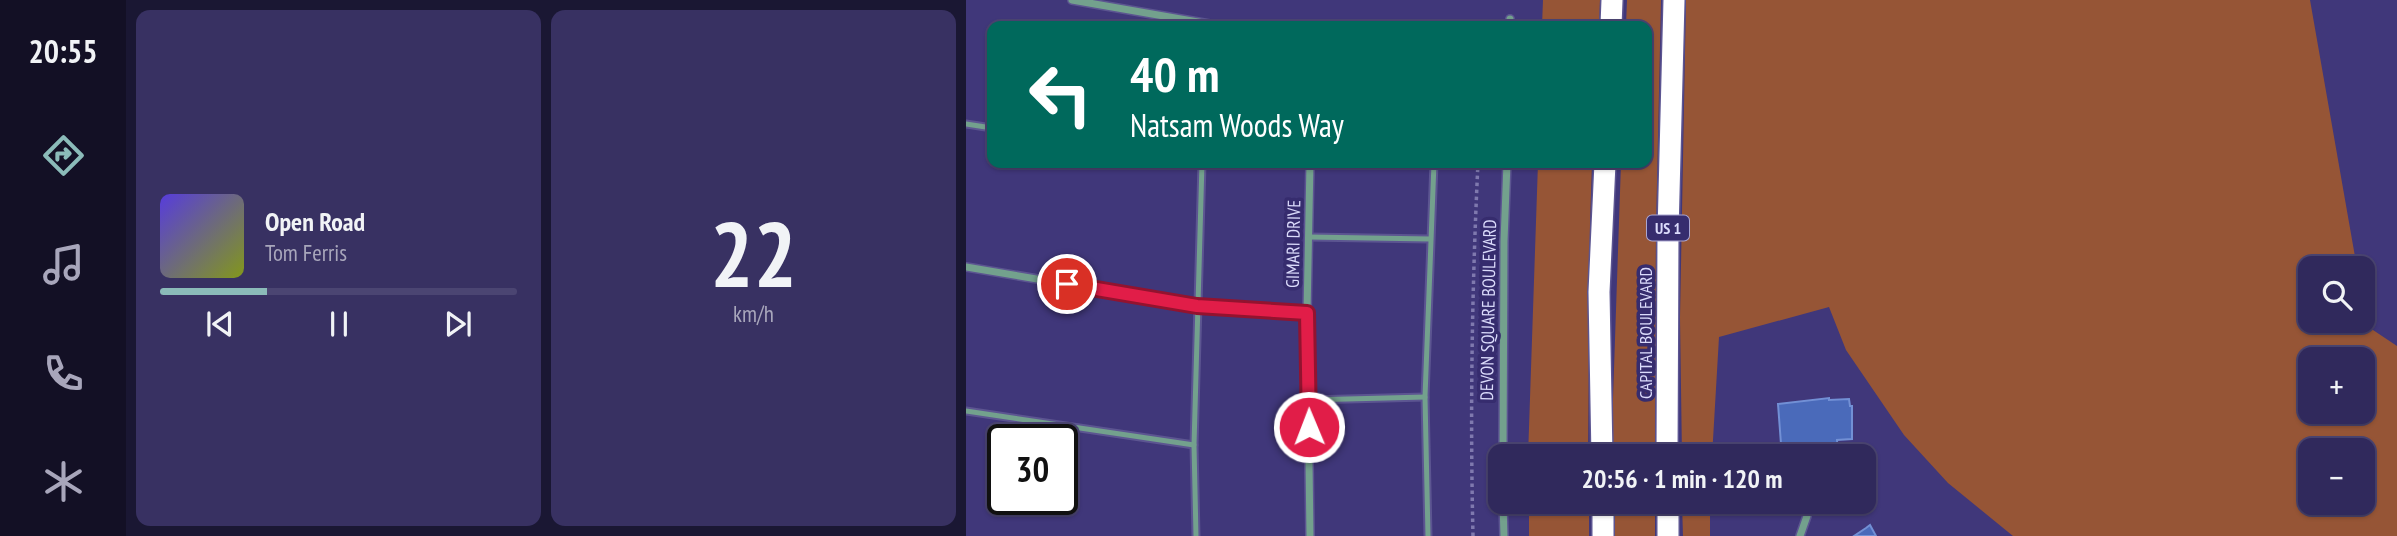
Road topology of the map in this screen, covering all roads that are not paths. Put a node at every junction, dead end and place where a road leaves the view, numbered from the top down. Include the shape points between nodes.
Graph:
1 (1072, 0) edge
2 (1612, 0) edge
3 (1675, 0) edge
4 (1185, 21) edge
5 (1611, 21) edge
6 (966, 124) edge
7 (987, 127) edge
8 (1202, 168) edge
9 (1310, 168) edge
10 (1434, 168) edge
11 (1507, 168) edge
12 (1605, 168) edge
13 (1309, 237) junction
14 (1430, 239) junction
15 (966, 267) edge
16 (1197, 306) junction
17 (1307, 313) junction
18 (1425, 397) junction
19 (1308, 400) junction
20 (966, 411) edge
21 (1503, 444) edge
22 (1602, 444) edge
23 (1667, 444) edge
24 (1194, 445) junction
25 (1503, 514) edge
26 (1603, 514) edge
27 (1668, 514) edge
28 (1807, 516) dead end
29 (1196, 536) edge
30 (1310, 536) edge
31 (1428, 536) edge
32 (1504, 536) edge
33 (1603, 536) edge
34 (1668, 536) edge
35 (1801, 536) edge

1 - 4 street
2 - 5 highway
3 - 23 highway, CAPITAL BOULEVARD / US 1
6 - 7 lane
8 - 16 lane
9 - 13 street, GIMARI DRIVE
10 - 14 lane
11 - 21 street, DEVON SQUARE BOULEVARD
12 - 22 highway via 1598,292
13 - 14 lane
13 - 17 street, GIMARI DRIVE
14 - 18 lane
15 - 16 street
16 - 17 street
16 - 24 lane
17 - 19 street, GIMARI DRIVE
18 - 19 lane
18 - 31 lane
19 - 30 street, GIMARI DRIVE
20 - 24 lane
24 - 29 lane
25 - 32 street
26 - 33 highway
27 - 34 highway
28 - 35 street

